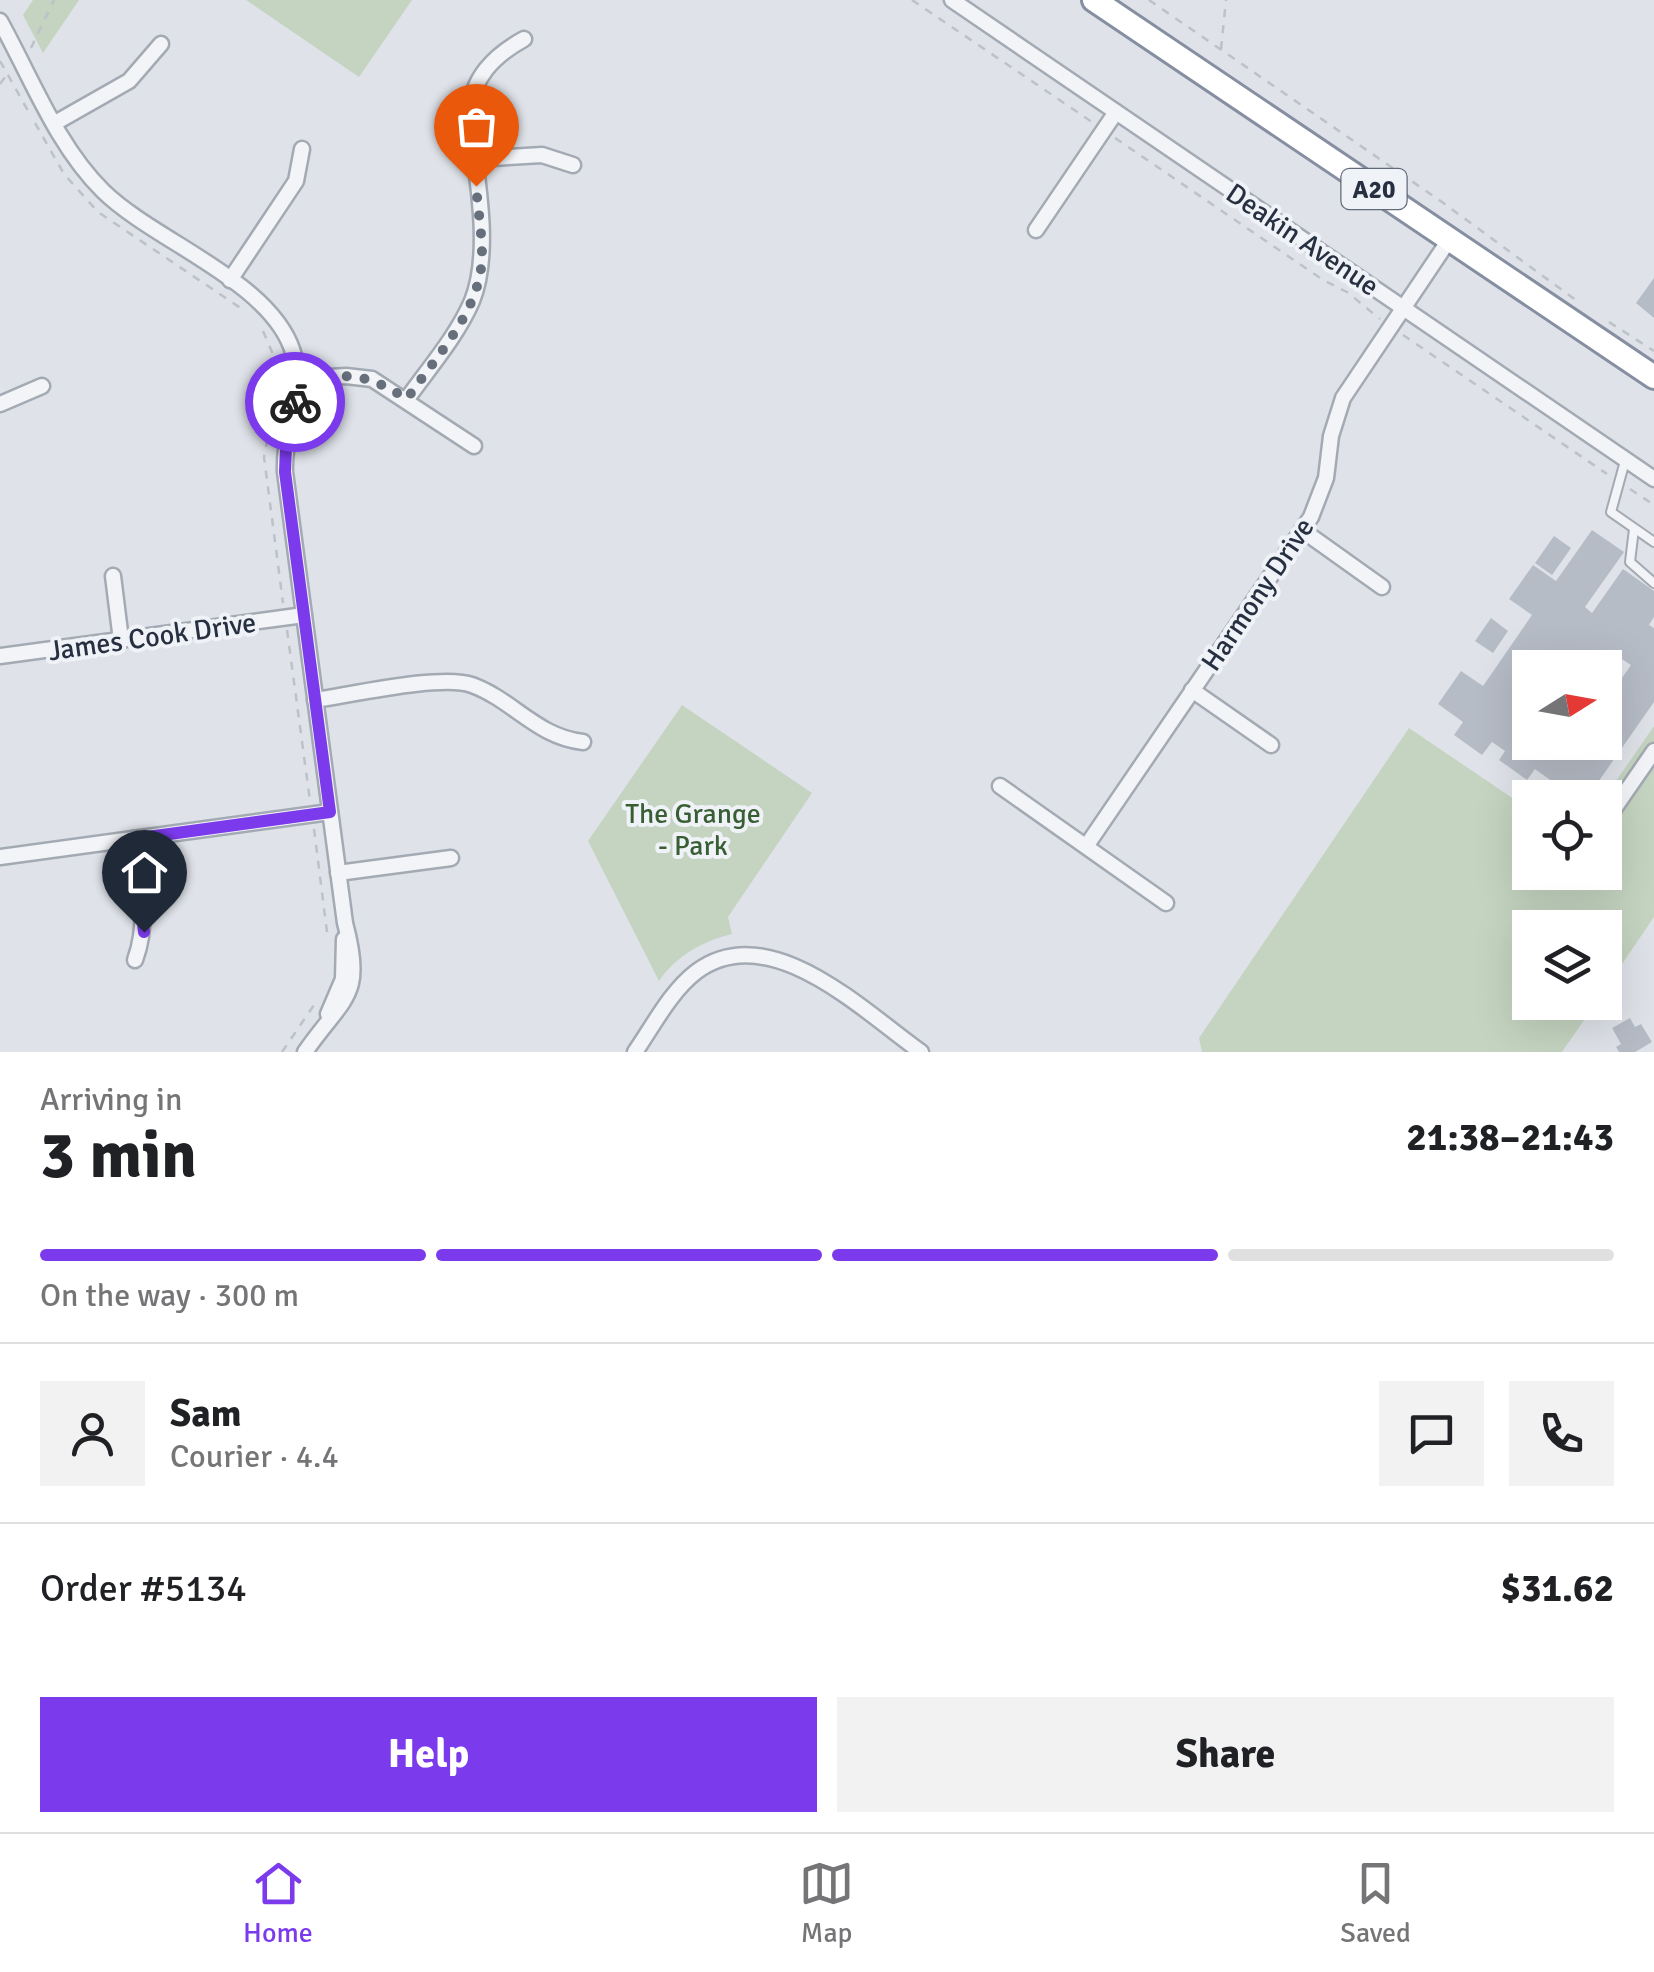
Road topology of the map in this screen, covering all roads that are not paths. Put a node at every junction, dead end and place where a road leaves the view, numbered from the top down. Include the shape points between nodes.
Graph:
1 (952, 0) edge
2 (1094, 0) edge
3 (0, 21) edge
4 (524, 40) dead end
5 (161, 44) dead end
6 (1116, 112) junction
7 (55, 122) junction
8 (302, 149) dead end
9 (474, 159) junction
10 (572, 166) dead end
11 (1036, 230) dead end
12 (1449, 240) junction
13 (230, 280) junction
14 (1404, 308) junction
15 (1654, 377) edge
16 (298, 379) junction
17 (42, 386) dead end
18 (407, 399) junction
19 (0, 404) edge
20 (474, 446) dead end
21 (1626, 458) junction
22 (1654, 479) edge
23 (1302, 530) junction
24 (1634, 530) junction
25 (1654, 542) edge
26 (113, 576) dead end
27 (1654, 582) edge
28 (1382, 586) dead end
29 (304, 616) junction
30 (121, 640) junction
31 (0, 656) edge
32 (1192, 690) junction
33 (315, 700) junction
34 (583, 742) dead end
35 (1271, 745) dead end
36 (1654, 751) edge
37 (1000, 786) dead end
38 (1622, 797) edge
39 (330, 812) junction
40 (133, 839) junction
41 (1087, 845) junction
42 (0, 856) edge
43 (451, 858) dead end
44 (338, 873) junction
45 (1166, 902) dead end
46 (135, 960) dead end
47 (305, 1052) edge
48 (635, 1052) edge
49 (920, 1052) edge

1 - 6 street, Deakin Avenue
2 - 12 highway, A20
3 - 7 street
4 - 9 street via 494,59 475,85 469,114
5 - 7 street via 129,81
6 - 11 street
6 - 14 street, Deakin Avenue
7 - 13 street via 103,191
8 - 13 street via 296,181
9 - 10 street via 542,155
9 - 18 street via 478,284 464,317
12 - 14 street, Harmony Drive
12 - 15 highway, A20
13 - 16 street via 276,320
14 - 21 street, Deakin Avenue
14 - 23 street, Harmony Drive via 1343,398 1320,500
16 - 18 street via 360,376
16 - 29 street via 285,472
17 - 19 street
18 - 20 street
21 - 22 street, Deakin Avenue
21 - 24 lane via 1611,512
23 - 28 street
23 - 32 street, Harmony Drive
24 - 25 lane
24 - 27 lane via 1630,562
26 - 30 street
29 - 30 street, James Cook Drive
29 - 33 street
30 - 31 street, James Cook Drive
32 - 35 street
32 - 41 street, Harmony Drive
33 - 34 street via 460,682 544,731
33 - 39 street
36 - 38 street
37 - 41 street
39 - 40 street
39 - 44 street
40 - 42 street
40 - 46 street via 144,917
41 - 45 street
43 - 44 street
44 - 47 street via 343,979
48 - 49 street via 696,972 746,955 795,965

